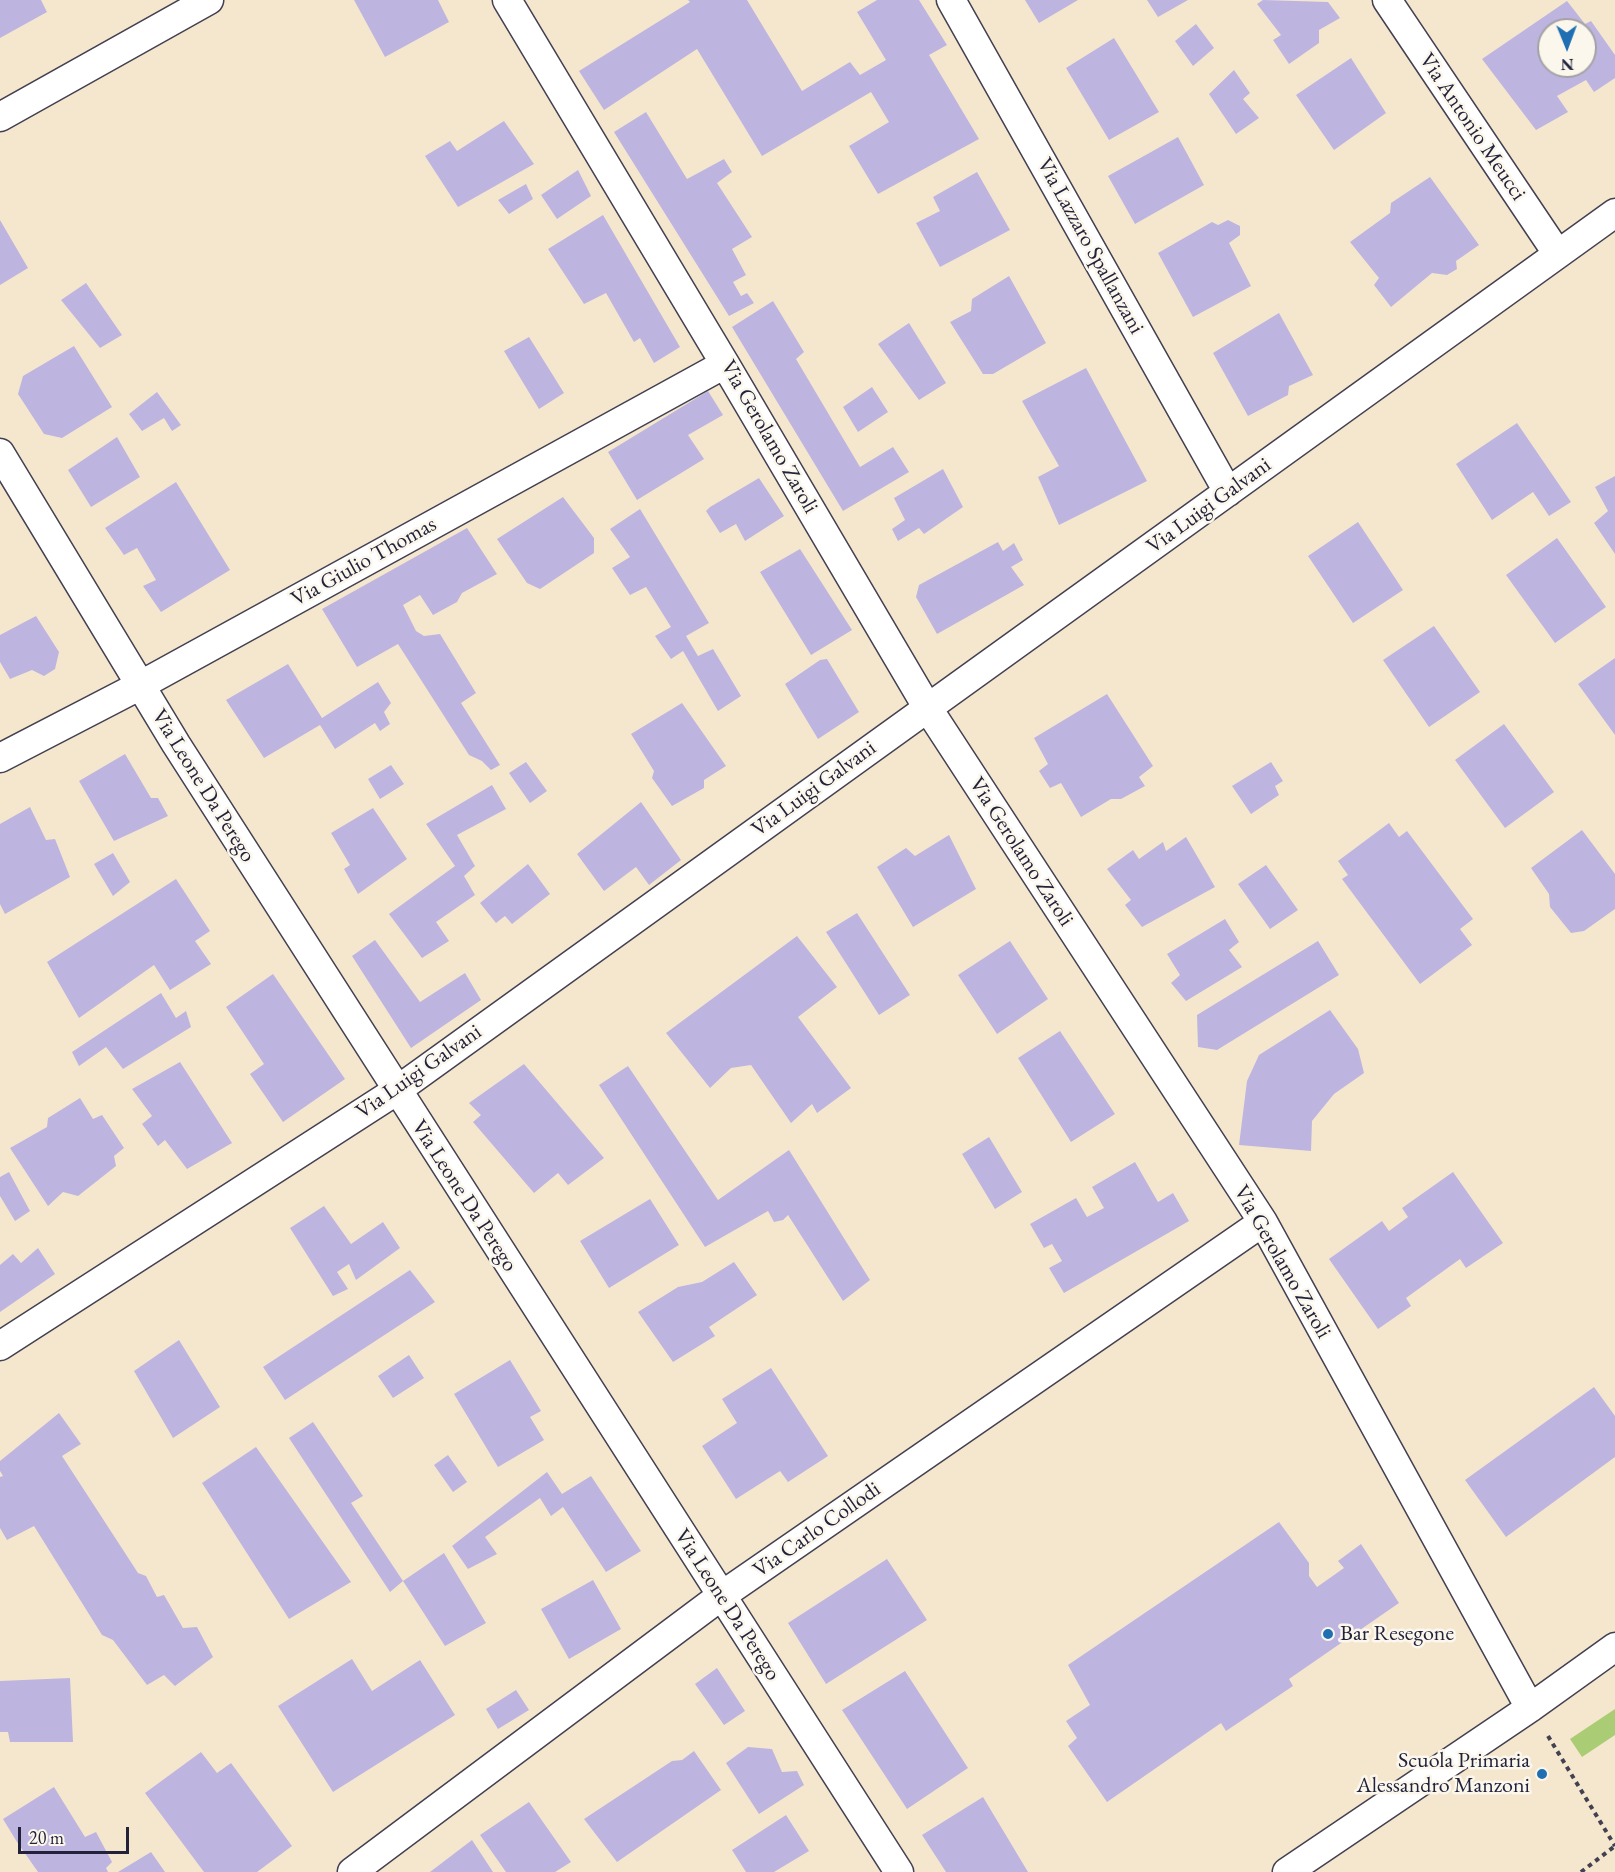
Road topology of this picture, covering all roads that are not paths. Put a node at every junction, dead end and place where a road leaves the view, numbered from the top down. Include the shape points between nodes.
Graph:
1 (209, 0) edge
2 (507, 0) edge
3 (951, 0) edge
4 (1387, 0) edge
5 (0, 117) edge
6 (1615, 213) edge
7 (1557, 253) junction
8 (725, 364) junction
9 (0, 453) edge
10 (1228, 492) junction
11 (139, 686) junction
12 (927, 707) junction
13 (0, 758) edge
14 (396, 1091) junction
15 (1263, 1222) junction
16 (0, 1346) edge
17 (722, 1596) junction
18 (1615, 1647) edge
19 (1530, 1708) junction
20 (364, 1869) edge
21 (899, 1872) edge
22 (1287, 1872) edge

1 - 5 street
2 - 8 street, Via Gerolamo Zaroli
3 - 10 street, Via Lazzaro Spallanzani
4 - 7 street, Via Antonio Meucci
6 - 7 street, Via Luigi Galvani
7 - 10 street, Via Luigi Galvani
8 - 11 street, Via Giulio Thomas
8 - 12 street, Via Gerolamo Zaroli
9 - 11 street, Via Leone Da Perego
10 - 12 street, Via Luigi Galvani
11 - 13 street, Via Giulio Thomas
11 - 14 street, Via Leone Da Perego
12 - 14 street, Via Luigi Galvani
12 - 15 street, Via Gerolamo Zaroli
14 - 16 street, Via Luigi Galvani
14 - 17 street, Via Leone Da Perego
15 - 17 street, Via Carlo Collodi
15 - 19 street, Via Gerolamo Zaroli
17 - 20 street, Via Carlo Collodi
17 - 21 street, Via Leone Da Perego
18 - 19 street
19 - 22 street

